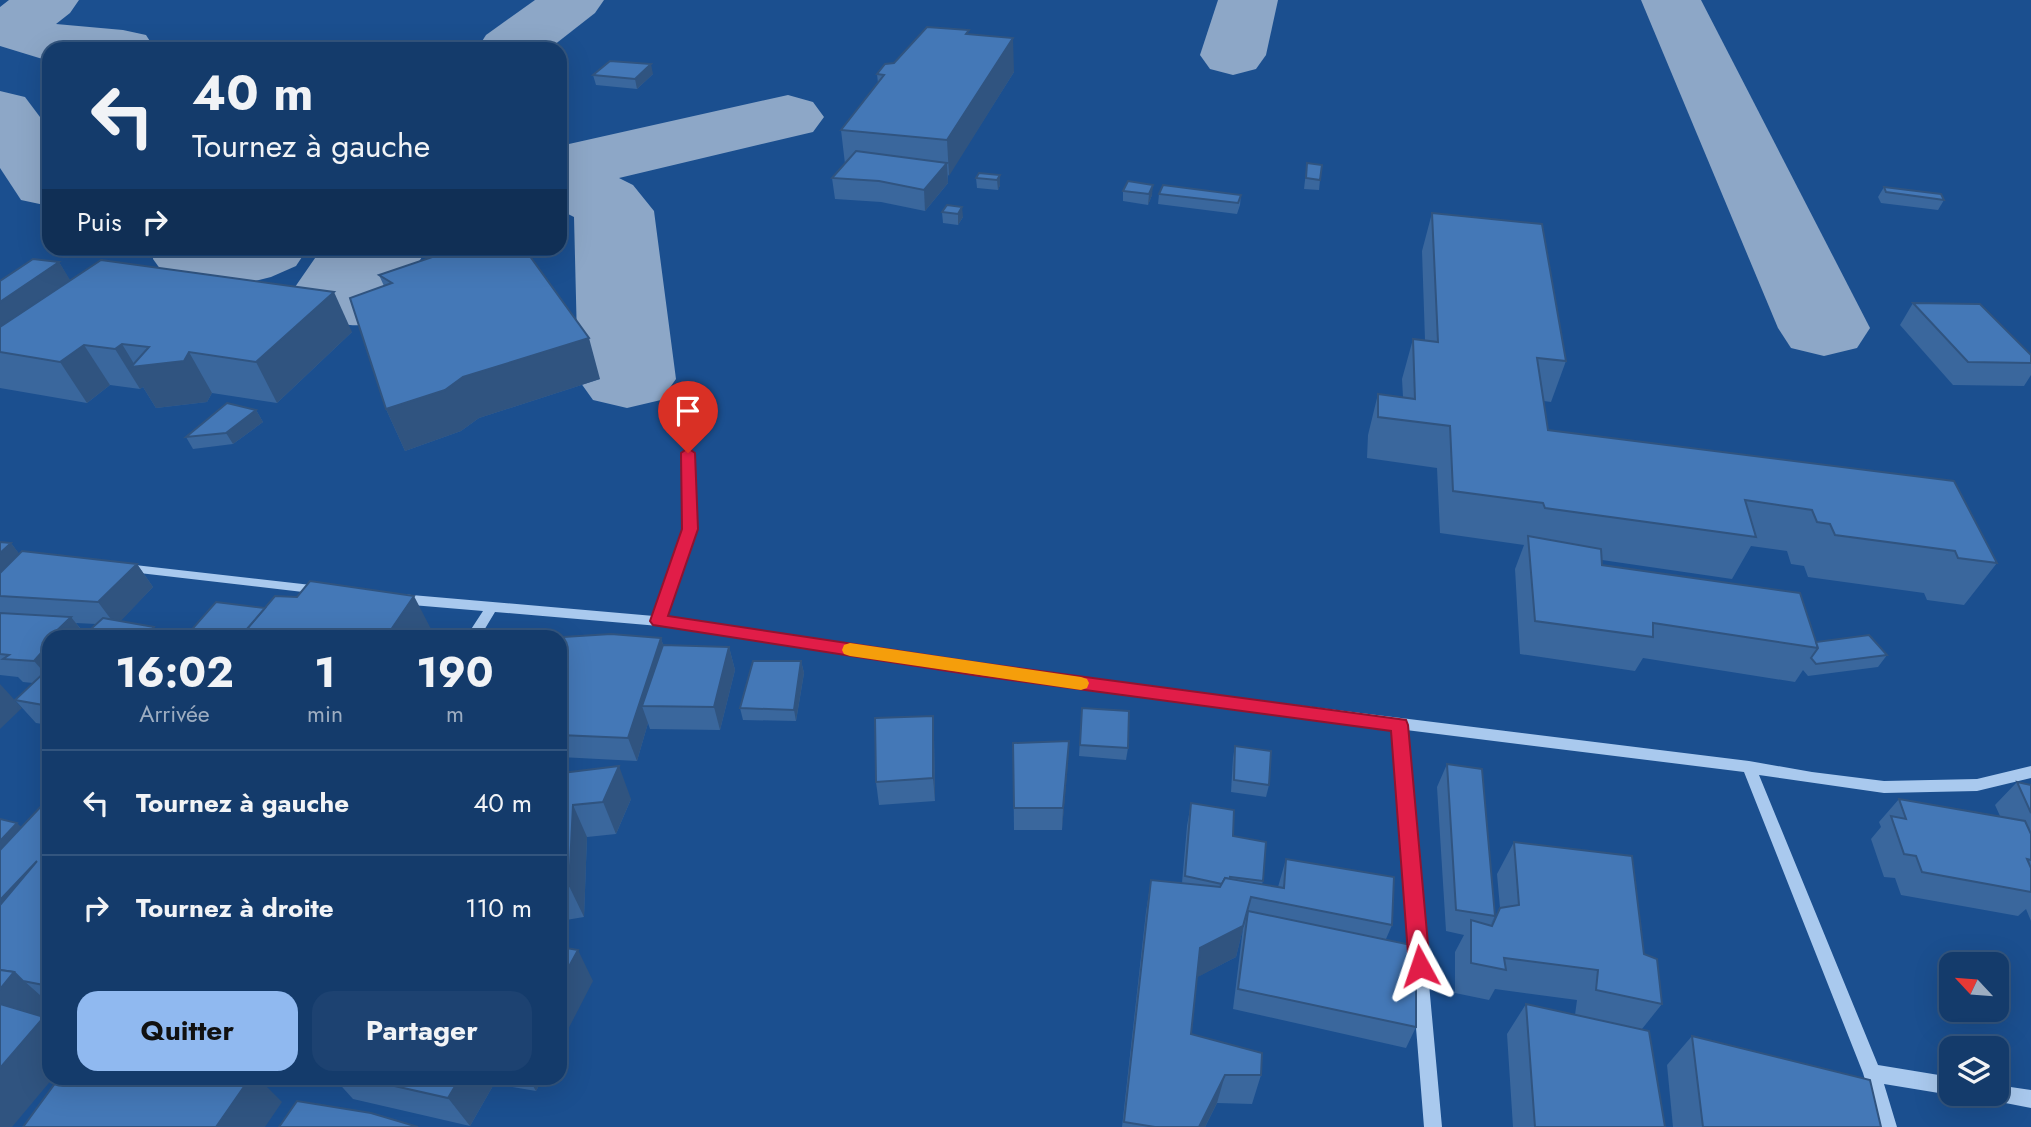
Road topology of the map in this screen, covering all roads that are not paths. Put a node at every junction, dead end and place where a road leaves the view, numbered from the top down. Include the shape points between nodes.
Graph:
1 (688, 453) dead end
2 (111, 566) edge
3 (339, 592) edge
4 (381, 596) edge
5 (491, 608) junction
6 (659, 621) junction
7 (477, 630) edge
8 (1399, 725) junction
9 (1749, 767) junction
10 (2031, 772) edge
11 (1872, 1073) junction
12 (1939, 1084) edge
13 (2009, 1096) edge
14 (2031, 1099) edge
15 (1433, 1127) edge
16 (1888, 1127) edge

1 - 6 street via 690,529
2 - 3 street
4 - 5 street
5 - 6 street
5 - 7 street
6 - 8 street via 980,670
8 - 9 street
8 - 15 street
9 - 10 street via 1884,787 1978,785
9 - 11 street
11 - 12 street
11 - 16 street
13 - 14 street

